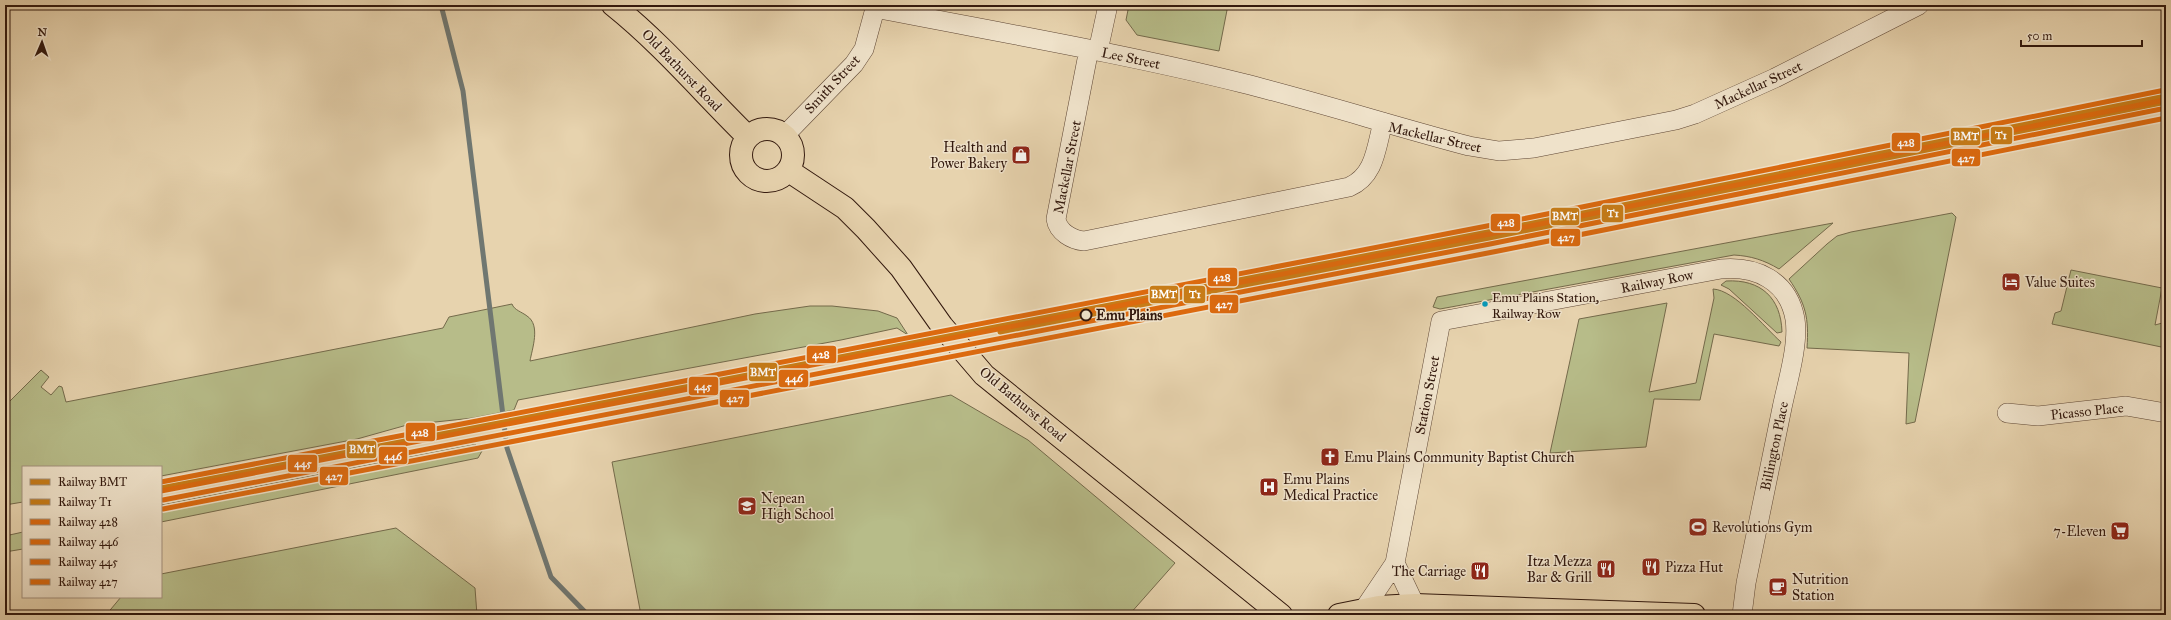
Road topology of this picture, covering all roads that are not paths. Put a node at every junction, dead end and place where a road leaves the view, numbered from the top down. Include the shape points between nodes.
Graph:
1 (613, 5) edge
2 (1108, 5) edge
3 (1919, 5) edge
4 (876, 7) edge
5 (1094, 50) junction
6 (1383, 122) junction
7 (785, 135) junction
8 (748, 137) junction
9 (789, 171) junction
10 (1775, 282) joint
11 (1441, 321) joint
12 (2007, 413) dead end
13 (2166, 413) edge
14 (1396, 563) junction
15 (1415, 605) junction
16 (1364, 609) junction
17 (1281, 615) edge
18 (1339, 615) edge
19 (1694, 615) edge
20 (1742, 615) edge

1 - 8 main road, Old Bathurst Road via 642,28
2 - 5 street, Mackellar Street
3 - 6 street, Mackellar Street via 1768,81 1676,120 1534,148 1499,151 1469,146
4 - 5 street, Lee Street
4 - 7 street, Smith Street via 864,49 854,64
5 - 6 street, Lee Street via 1242,83
5 - 6 street, Mackellar Street via 1056,219 1059,228 1077,240 1084,241 1349,188 1358,184 1369,173
7 - 8 main road via 770,129 758,131
7 - 9 main road via 794,152
8 - 9 main road via 741,152 741,161 750,175 763,182 770,182 784,177
9 - 17 main road, Old Bathurst Road via 845,208 866,229 901,268 942,326 984,375
10 - 11 street, Railway Row via 1749,269 1721,269
10 - 20 street, Billington Place via 1792,310 1795,319 1794,338
11 - 14 street, Station Street
12 - 13 street, Picasso Place via 2038,416 2126,406
14 - 15 street
14 - 16 street, Station Street
15 - 16 main road
15 - 19 main road
16 - 18 main road

